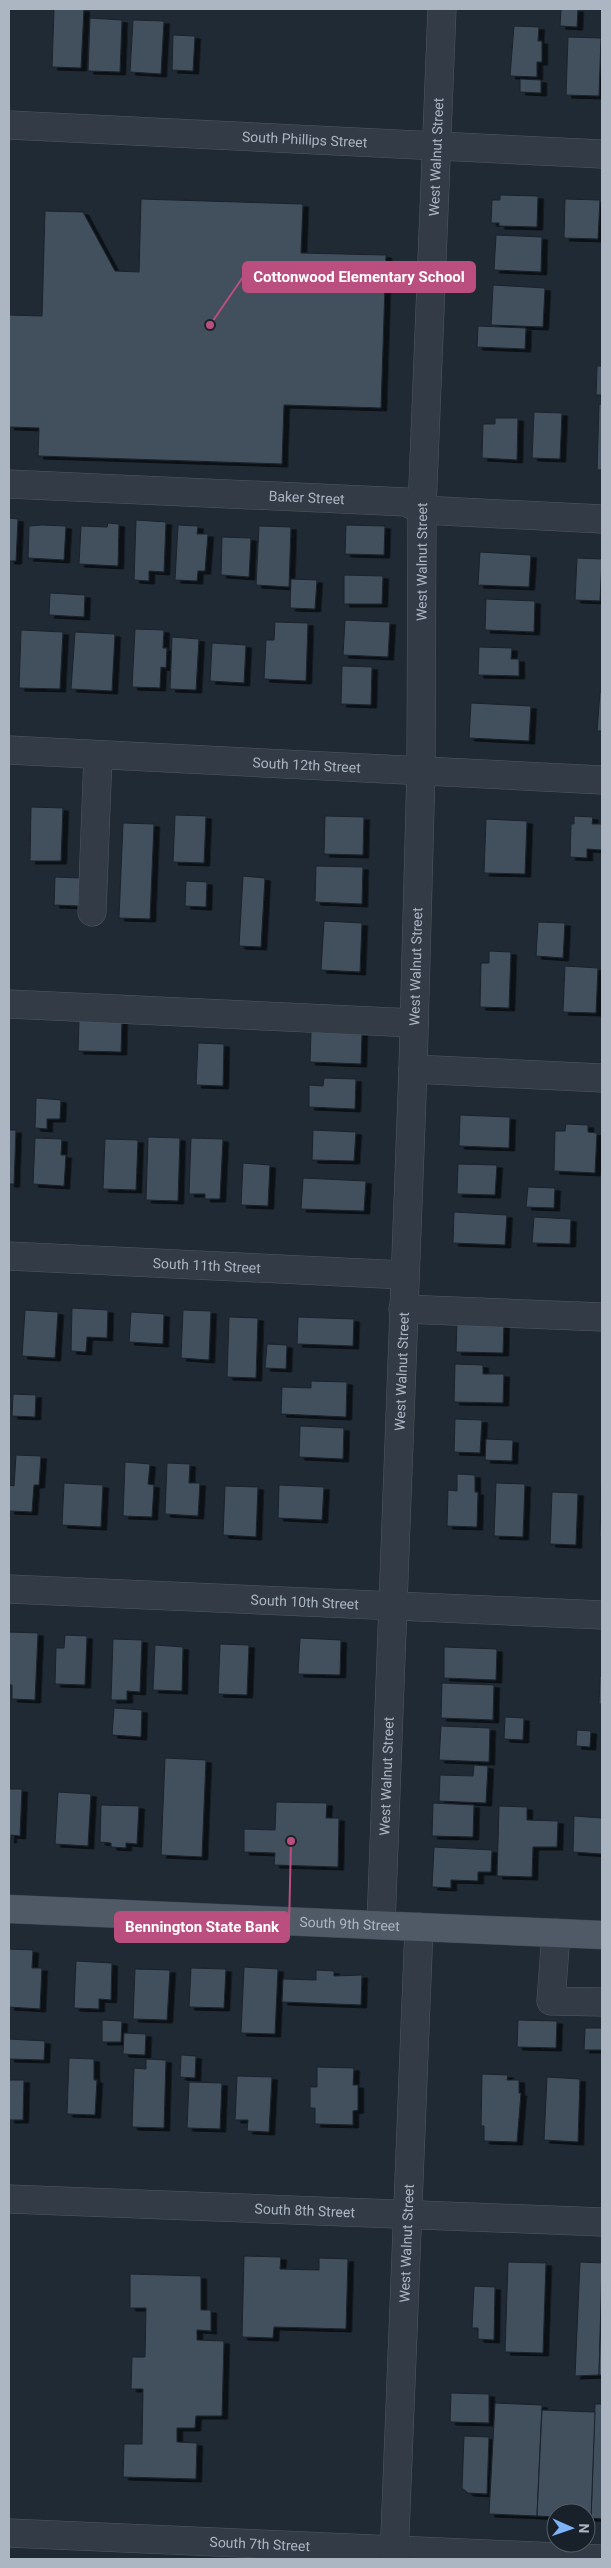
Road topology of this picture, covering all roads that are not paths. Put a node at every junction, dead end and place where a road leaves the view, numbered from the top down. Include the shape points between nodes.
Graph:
1 (442, 9) edge
2 (9, 126) edge
3 (435, 145) junction
4 (602, 154) edge
5 (9, 484) edge
6 (422, 510) junction
7 (602, 519) edge
8 (9, 750) edge
9 (98, 755) junction
10 (421, 770) junction
11 (602, 780) edge
12 (92, 912) dead end
13 (9, 1004) edge
14 (414, 1022) junction
15 (413, 1068) junction
16 (602, 1078) edge
17 (9, 1256) edge
18 (404, 1275) junction
19 (403, 1309) junction
20 (602, 1317) edge
21 (9, 1589) edge
22 (392, 1606) junction
23 (602, 1615) edge
24 (9, 1909) edge
25 (381, 1925) junction
26 (419, 1927) junction
27 (556, 1933) junction
28 (602, 1936) edge
29 (602, 2002) edge
30 (9, 2199) edge
31 (408, 2214) junction
32 (602, 2222) edge
33 (9, 2533) edge
34 (394, 2554) edge
35 (602, 2559) edge

1 - 3 street, West Walnut Street
2 - 3 street, South Phillips Street
3 - 4 street, South Phillips Street
3 - 6 street, West Walnut Street
5 - 6 street, Baker Street via 406,502
6 - 7 street, Baker Street
6 - 10 street, West Walnut Street
8 - 9 street, South 12th Street
9 - 10 street, South 12th Street
9 - 12 street
10 - 11 street, South 12th Street
10 - 14 street, West Walnut Street
13 - 14 street
14 - 15 street, West Walnut Street
15 - 16 street
15 - 18 street, West Walnut Street
17 - 18 street, South 11th Street
18 - 19 street, West Walnut Street
19 - 20 street
19 - 22 street, West Walnut Street
21 - 22 street, South 10th Street
22 - 23 street, South 10th Street
22 - 25 street, West Walnut Street
24 - 25 main road, South 9th Street
25 - 26 main road, South 9th Street
26 - 27 main road, South 9th Street
26 - 31 street, West Walnut Street
27 - 28 main road, South 9th Street
27 - 29 street via 551,2001
30 - 31 street, South 8th Street
31 - 32 street, South 8th Street
31 - 34 street, West Walnut Street
33 - 34 street, South 7th Street
34 - 35 street, South 7th Street

